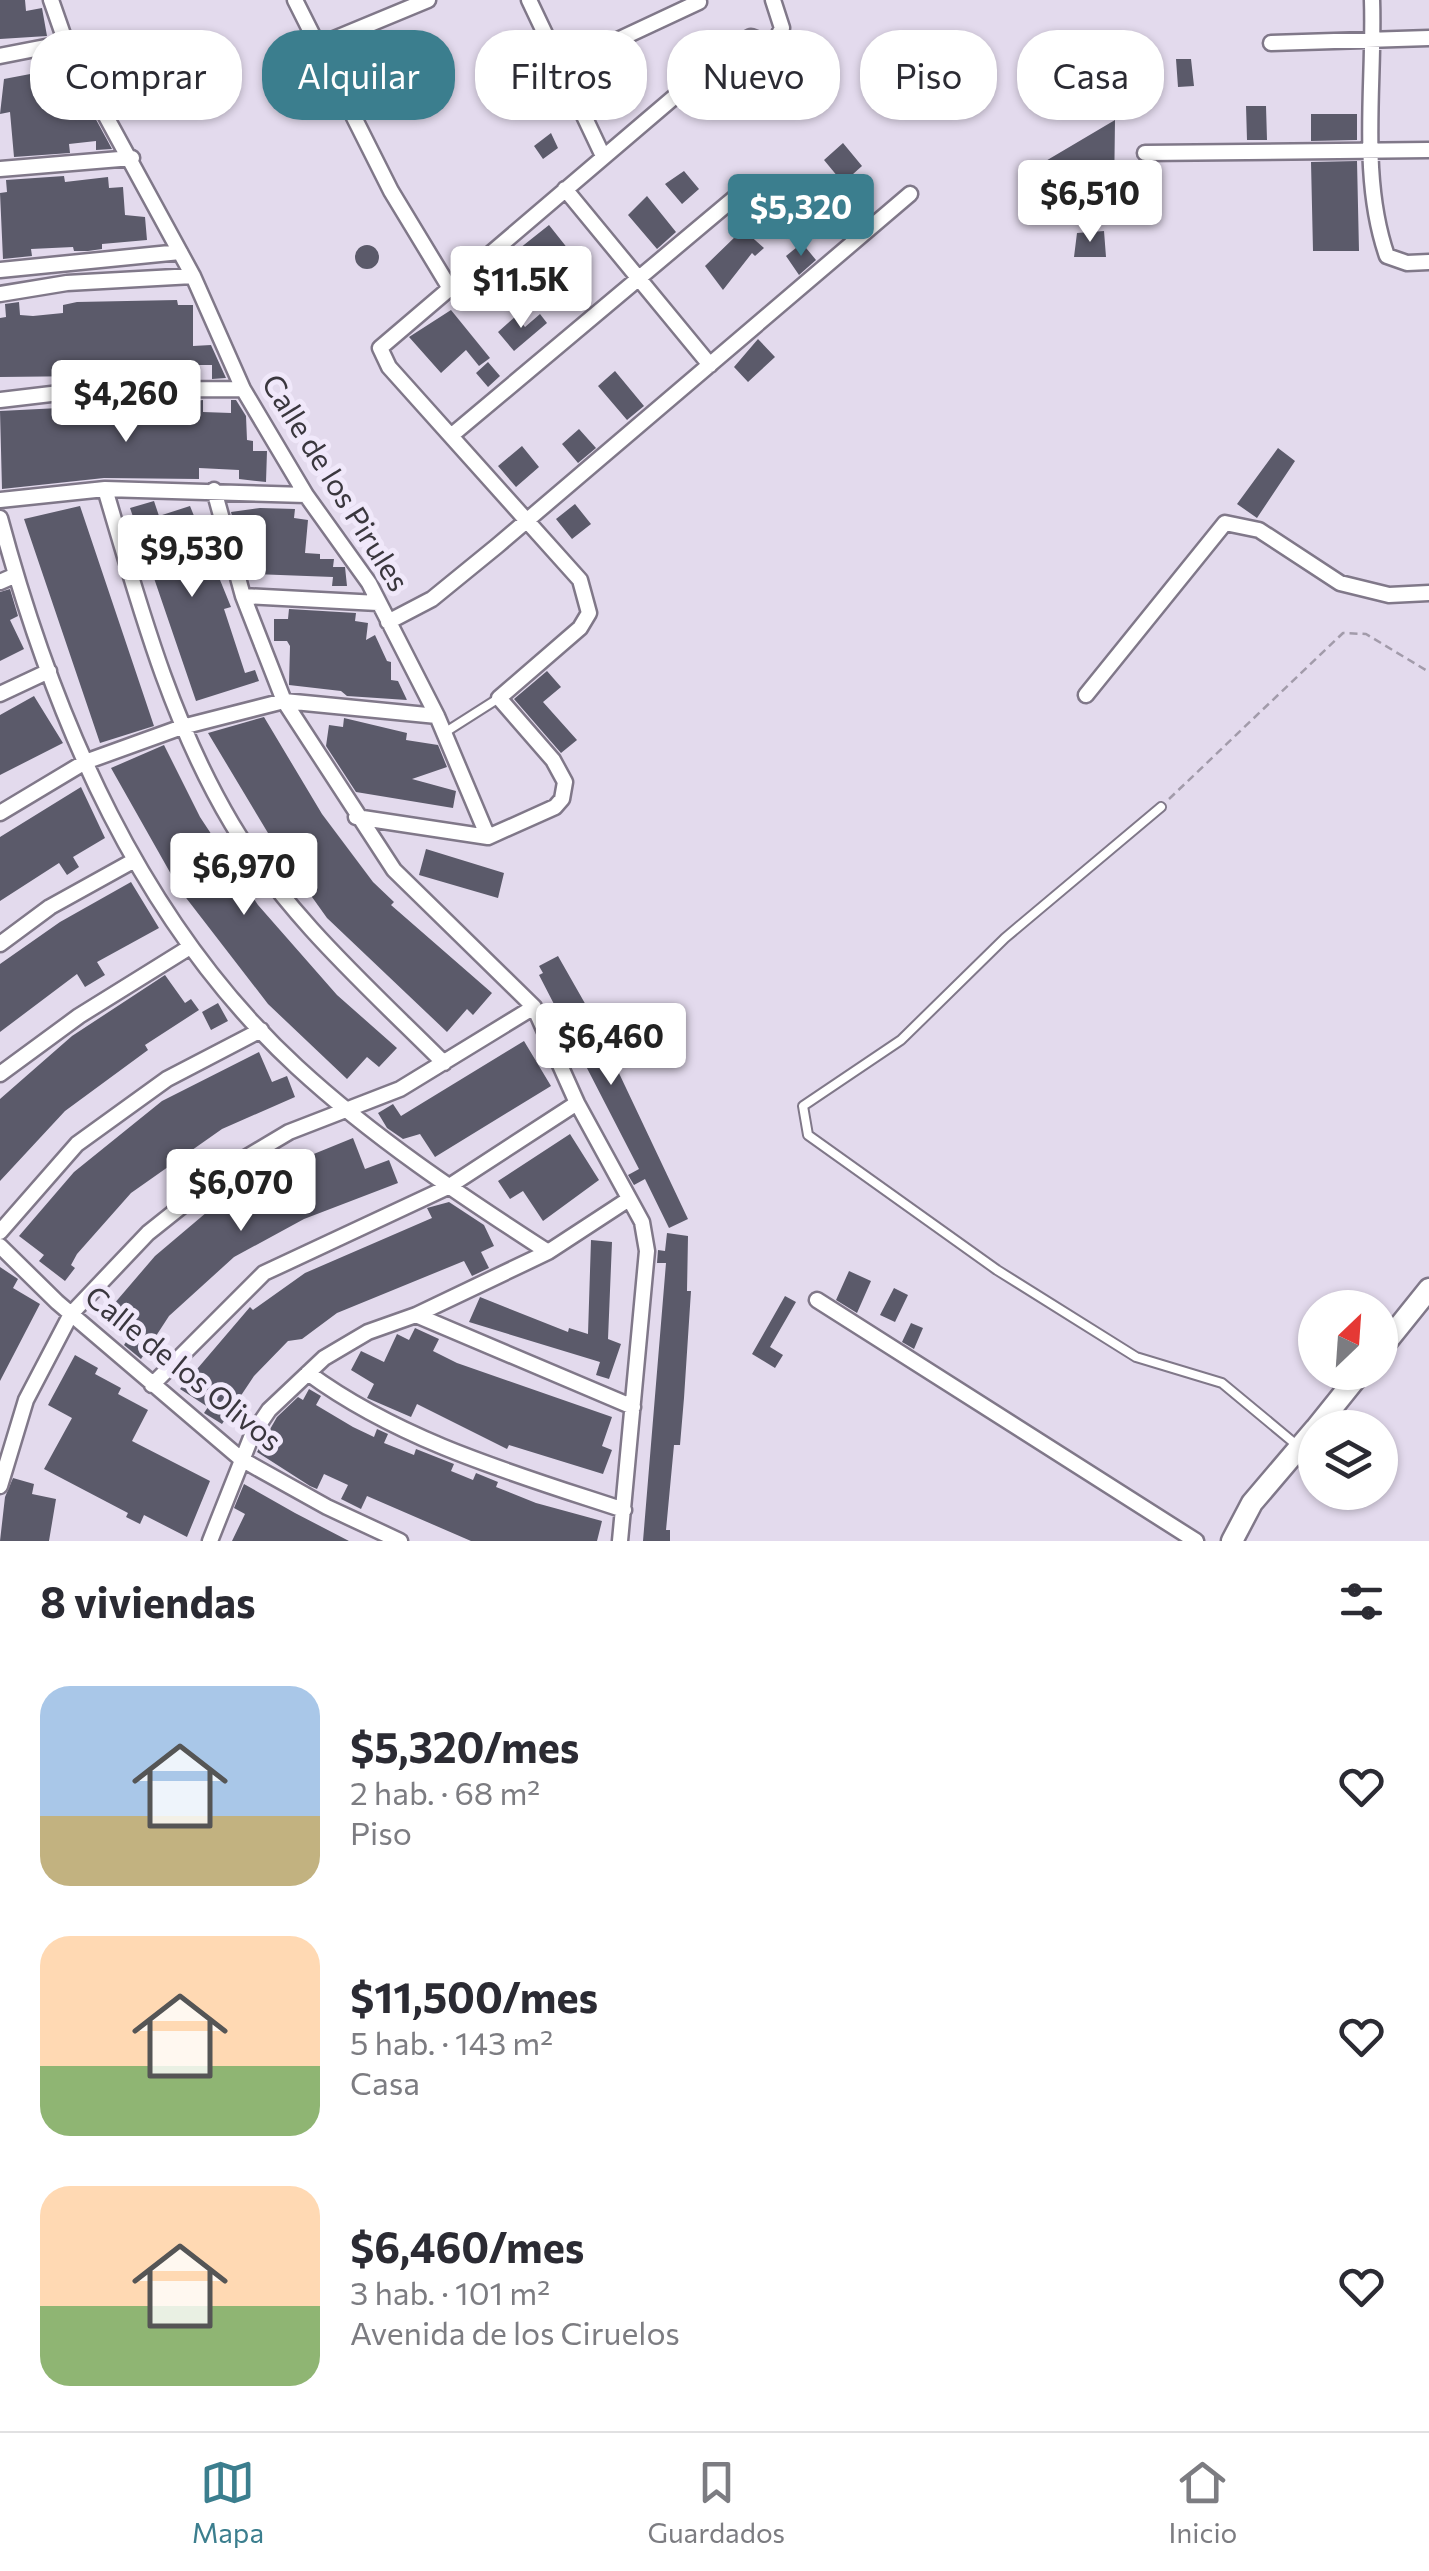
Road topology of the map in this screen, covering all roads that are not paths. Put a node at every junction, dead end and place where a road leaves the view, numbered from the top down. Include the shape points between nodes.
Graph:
1 (51, 0) edge
2 (295, 0) edge
3 (428, 0) edge
4 (530, 0) edge
5 (773, 0) edge
6 (1372, 0) edge
7 (699, 2) edge
8 (61, 30) edge
9 (309, 30) edge
10 (356, 30) edge
11 (545, 30) edge
12 (639, 30) edge
13 (1373, 37) junction
14 (1429, 38) edge
15 (1271, 43) dead end
16 (30, 50) edge
17 (0, 56) edge
18 (110, 120) edge
19 (355, 120) edge
20 (587, 120) edge
21 (1429, 150) edge
22 (1371, 152) junction
23 (1145, 154) dead end
24 (604, 156) junction
25 (132, 158) junction
26 (0, 169) edge
27 (565, 189) junction
28 (910, 194) dead end
29 (738, 195) dead end
30 (180, 252) junction
31 (1429, 262) edge
32 (0, 270) edge
33 (193, 276) junction
34 (640, 280) junction
35 (451, 290) junction
36 (0, 294) edge
37 (710, 365) junction
38 (242, 390) junction
39 (0, 400) edge
40 (452, 435) junction
41 (105, 489) junction
42 (214, 490) junction
43 (306, 495) junction
44 (0, 500) edge
45 (0, 518) edge
46 (525, 522) junction
47 (16, 575) junction
48 (0, 582) edge
49 (1429, 593) edge
50 (243, 596) junction
51 (378, 603) junction
52 (388, 622) junction
53 (49, 672) junction
54 (0, 694) edge
55 (1086, 695) dead end
56 (499, 698) junction
57 (284, 700) junction
58 (436, 716) junction
59 (182, 728) junction
60 (444, 733) junction
61 (85, 762) junction
62 (1161, 807) road end
63 (0, 814) edge
64 (356, 816) junction
65 (488, 836) junction
66 (133, 861) junction
67 (0, 944) edge
68 (190, 947) junction
69 (534, 1007) junction
70 (261, 1030) junction
71 (444, 1063) junction
72 (0, 1074) edge
73 (577, 1104) junction
74 (346, 1108) junction
75 (448, 1187) junction
76 (626, 1201) junction
77 (0, 1232) edge
78 (0, 1246) edge
79 (548, 1252) junction
80 (1429, 1289) edge
81 (817, 1300) dead end
82 (71, 1314) junction
83 (416, 1315) junction
84 (1398, 1328) edge
85 (308, 1373) junction
86 (152, 1386) junction
87 (1347, 1390) edge
88 (634, 1406) junction
89 (1331, 1410) edge
90 (1298, 1447) edge
91 (1298, 1449) edge
92 (241, 1459) junction
93 (0, 1486) edge
94 (624, 1510) junction
95 (210, 1541) edge
96 (400, 1541) edge
97 (620, 1541) edge
98 (1196, 1541) edge
99 (1232, 1541) edge

1 - 8 street, Calle de los Pirules
2 - 9 street
3 - 10 street
4 - 11 street
5 - 24 street via 782,28 776,40 751,37 734,46
6 - 13 street
7 - 12 street
13 - 14 street
13 - 15 street
13 - 22 street
16 - 17 street
18 - 25 street, Calle de los Pirules
19 - 35 street
20 - 24 street
21 - 22 street
22 - 23 street
22 - 31 street via 1387,256
24 - 27 street
25 - 26 street
25 - 30 street, Calle de los Pirules
27 - 34 street
27 - 35 street
28 - 37 street
29 - 34 street
30 - 32 street
30 - 33 street, Calle de los Pirules
33 - 36 street
33 - 38 street, Calle de los Pirules
34 - 37 street
34 - 40 street
35 - 40 street via 380,348 389,367
37 - 46 street
38 - 39 street via 85,390
38 - 43 street, Calle de los Pirules
40 - 46 street
41 - 42 street
41 - 44 street
41 - 59 street
42 - 43 street
42 - 50 street
43 - 51 street, Calle de los Pirules
45 - 47 street
46 - 52 street via 432,598
46 - 56 street via 580,580 589,613
47 - 48 street
47 - 53 street
49 - 55 street via 1389,595 1340,583 1259,530 1224,523
50 - 51 street
50 - 57 street
51 - 52 street, Calle de los Pirules
52 - 58 street, Calle de los Pirules
53 - 54 street
53 - 61 street
56 - 60 lane
56 - 65 street via 552,760 565,792 555,807
57 - 58 street
57 - 59 street
57 - 64 street
58 - 60 street, Calle de los Pirules
59 - 61 street
59 - 71 street via 232,824 277,889
60 - 65 street, Calle de los Pirules
61 - 63 street
61 - 66 street
62 - 90 lane via 1005,938 901,1040 803,1106 808,1135 997,1270 1136,1357 1222,1383
64 - 65 street
64 - 69 street via 394,870
66 - 67 street
66 - 68 street
68 - 70 street
68 - 72 street
69 - 71 street
69 - 73 street
70 - 74 street
70 - 77 street via 168,1078 77,1144
71 - 74 street via 400,1089
73 - 75 street
73 - 76 street
74 - 75 street
74 - 82 street via 232,1166 148,1234
75 - 79 street
75 - 86 street via 264,1273
76 - 79 street
76 - 88 street via 642,1222 647,1250
78 - 82 street, Calle de los Olivos
79 - 83 street
80 - 84 street
81 - 98 street
82 - 86 street, Calle de los Olivos
82 - 93 street via 26,1400
83 - 85 street via 368,1332
83 - 88 street
85 - 92 street via 269,1410
85 - 94 street via 368,1412 458,1454
86 - 92 street, Calle de los Olivos
87 - 89 street
88 - 94 street
91 - 99 street via 1252,1503
92 - 95 street
92 - 96 street, Calle de los Olivos
94 - 97 street

